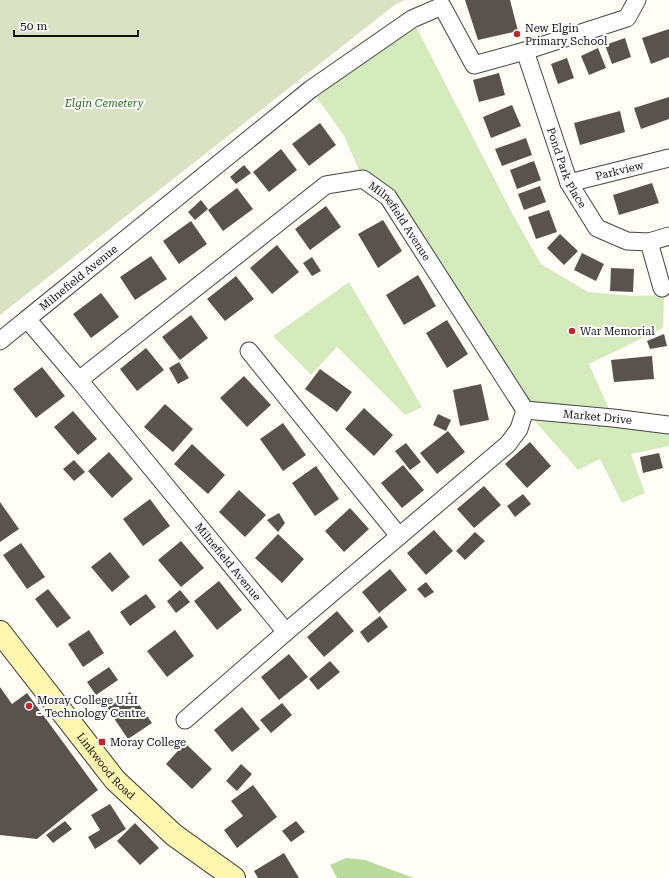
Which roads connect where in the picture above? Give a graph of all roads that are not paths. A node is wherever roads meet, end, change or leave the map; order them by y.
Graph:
1 (637, 0) edge
2 (525, 51) junction
3 (669, 158) edge
4 (569, 183) junction
5 (669, 236) edge
6 (649, 242) junction
7 (662, 288) dead end
8 (27, 319) junction
9 (0, 341) edge
10 (249, 351) dead end
11 (79, 380) junction
12 (525, 410) junction
13 (669, 425) edge
14 (399, 536) junction
15 (0, 632) edge
16 (286, 632) junction
17 (185, 720) dead end
18 (234, 878) edge

1 - 2 street
2 - 4 street, Pond Park Place
2 - 8 street, Milnefield Avenue
3 - 4 street, Parkview
4 - 6 street, Pond Park Place
5 - 6 street, Pond Park Place
6 - 7 street
8 - 9 street, Milnefield Avenue
8 - 11 street, Milnefield Avenue
10 - 14 street
11 - 12 street, Milnefield Avenue
11 - 16 street, Milnefield Avenue
12 - 13 street, Market Drive
12 - 14 street
14 - 16 street
15 - 18 street, Linkwood Road
16 - 17 street

